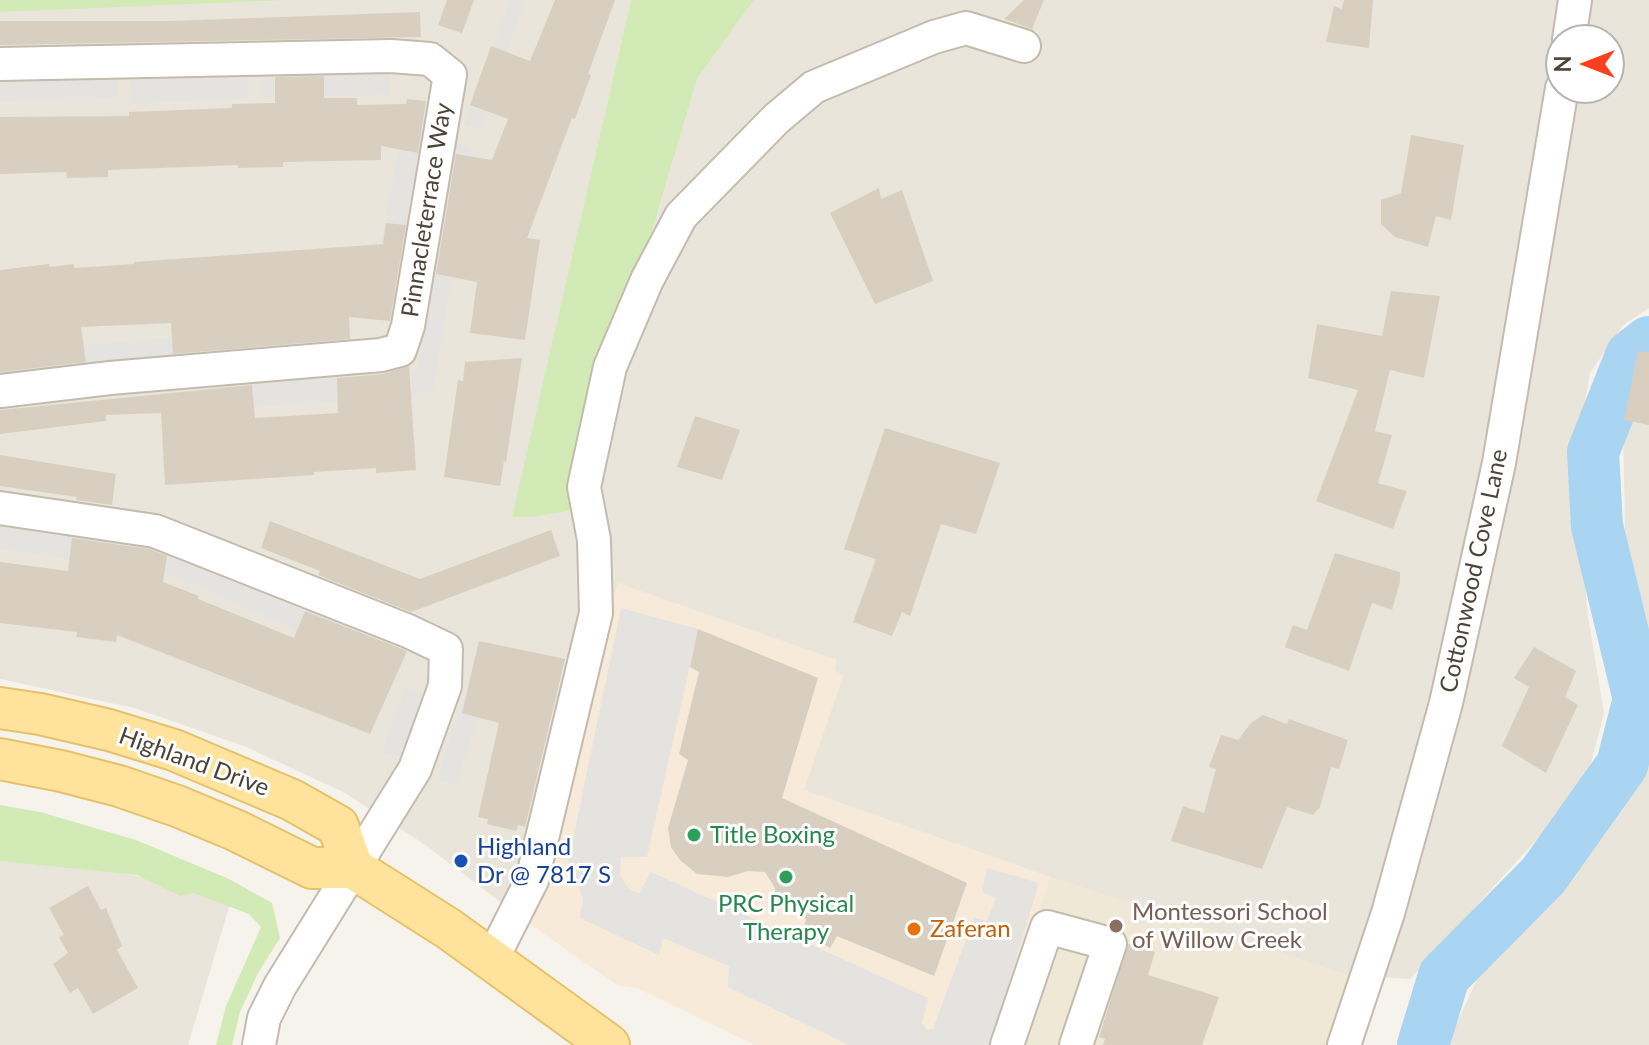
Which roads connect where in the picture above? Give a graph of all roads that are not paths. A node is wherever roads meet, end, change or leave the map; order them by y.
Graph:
1 (1575, 0) edge
2 (1571, 24) edge
3 (1024, 46) dead end
4 (0, 64) edge
5 (1559, 104) edge
6 (0, 391) edge
7 (0, 508) edge
8 (0, 708) edge
9 (0, 759) edge
10 (353, 868) junction
11 (491, 961) junction
12 (259, 1045) edge
13 (609, 1045) edge
14 (1007, 1045) edge
15 (1076, 1045) edge
16 (1344, 1045) edge

1 - 2 street
3 - 11 street
4 - 6 street, Pinnacleterrace Way
5 - 16 street, Cottonwood Cove Lane
7 - 10 street
8 - 10 main road, Highland Drive
9 - 10 main road, Highland Drive
10 - 11 main road
10 - 12 street
11 - 13 main road
14 - 15 street

